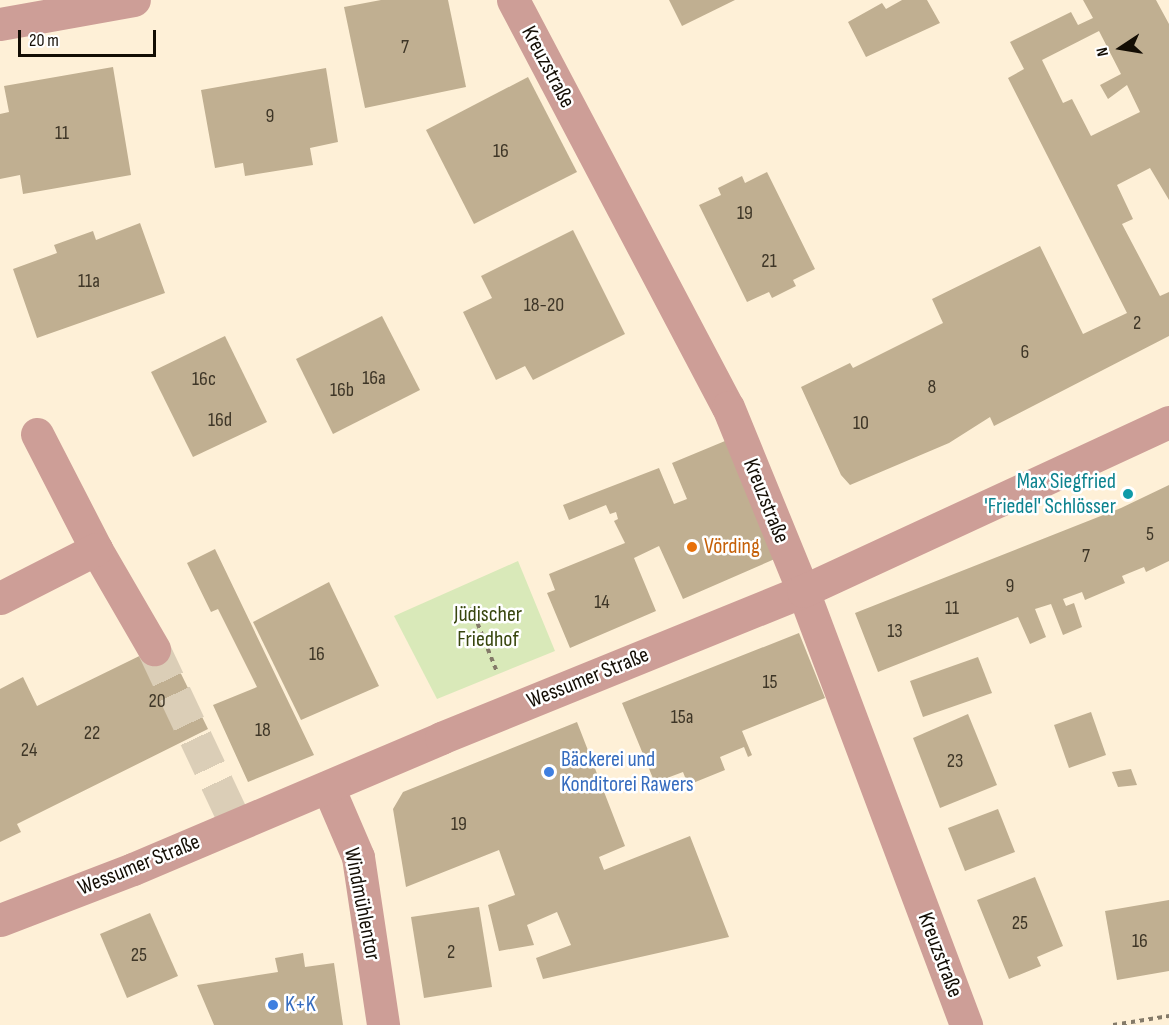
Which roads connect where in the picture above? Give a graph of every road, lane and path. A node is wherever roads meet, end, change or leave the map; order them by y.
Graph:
1 (134, 0) edge
2 (513, 0) edge
3 (0, 24) edge
4 (1169, 422) edge
5 (38, 434) dead end
6 (96, 549) junction
7 (803, 591) junction
8 (0, 598) edge
9 (471, 607) dead end
10 (154, 649) tunnel mouth
11 (513, 708) junction
12 (328, 787) junction
13 (0, 920) edge
14 (1169, 1016) edge
15 (383, 1025) edge
16 (966, 1025) edge
17 (1113, 1025) edge

1 - 3 street
2 - 7 street, Kreuzstraße
4 - 7 street, Wessumer Straße
5 - 6 street
6 - 8 street
6 - 10 street
7 - 11 street, Wessumer Straße
7 - 16 street, Kreuzstraße
9 - 11 path
11 - 12 street, Wessumer Straße
12 - 13 street, Wessumer Straße
12 - 15 street, Windmühlentor
14 - 17 path

